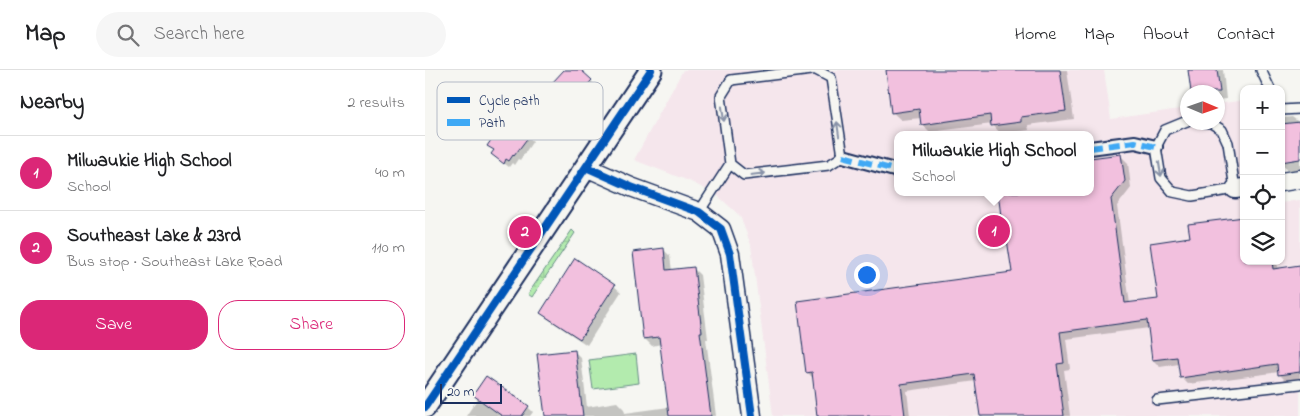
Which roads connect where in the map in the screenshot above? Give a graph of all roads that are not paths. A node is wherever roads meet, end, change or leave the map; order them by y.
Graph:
1 (651, 70) edge
2 (811, 70) edge
3 (815, 70) edge
4 (1261, 70) edge
5 (1268, 85) edge
6 (1300, 109) edge
7 (1285, 110) edge
8 (1180, 124) edge
9 (1222, 130) edge
10 (1094, 147) edge
11 (1156, 147) junction
12 (843, 156) junction
13 (730, 164) junction
14 (586, 167) junction
15 (894, 170) edge
16 (1300, 180) edge
17 (1285, 182) edge
18 (1239, 189) edge
19 (699, 212) junction
20 (1300, 384) edge
21 (1157, 400) dead end
22 (425, 407) edge
23 (751, 416) edge

1 - 14 street
2 -> 13 lane
12 -> 3 lane
4 - 5 lane
6 - 7 lane
8 - 11 lane
9 - 18 lane
10 - 11 street
11 -> 18 lane
13 -> 12 lane
12 - 15 street
13 - 19 lane
14 - 19 street
14 - 22 street
16 - 17 street
19 - 23 street
20 - 21 lane

